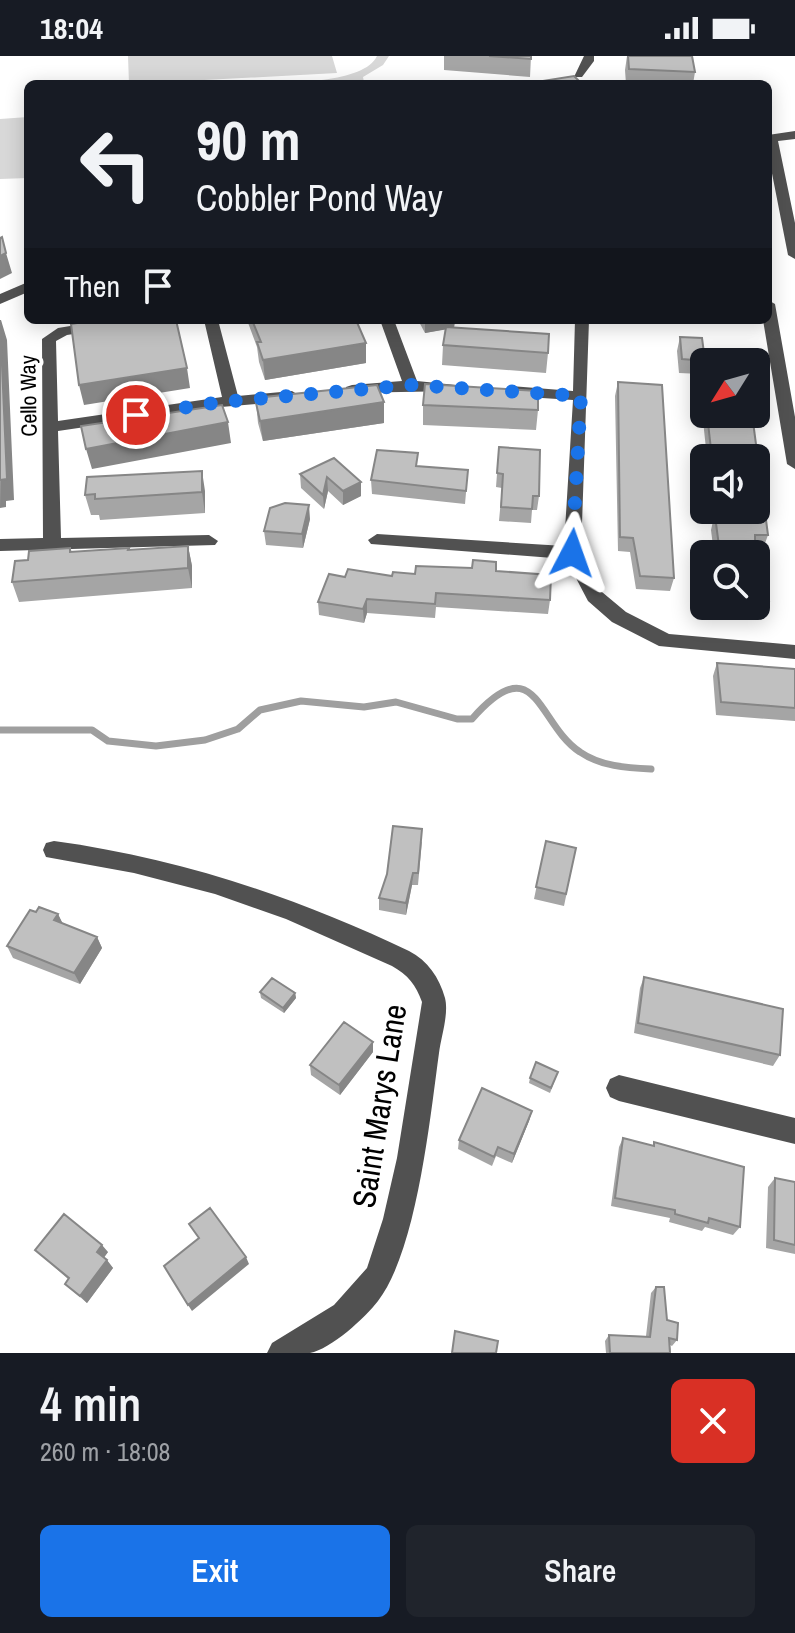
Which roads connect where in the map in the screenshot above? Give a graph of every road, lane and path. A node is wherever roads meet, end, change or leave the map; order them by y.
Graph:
1 (589, 56) edge
2 (578, 75) edge
3 (795, 135) edge
4 (772, 138) edge
5 (772, 147) edge
6 (795, 255) edge
7 (24, 288) edge
8 (0, 300) edge
9 (772, 317) edge
10 (110, 324) edge
11 (212, 324) edge
12 (388, 324) edge
13 (582, 324) edge
14 (788, 368) edge
15 (411, 385) junction
16 (336, 392) edge
17 (306, 394) edge
18 (581, 396) junction
19 (231, 401) junction
20 (50, 427) junction
21 (795, 464) edge
22 (377, 540) dead end
23 (209, 541) dead end
24 (52, 544) junction
25 (0, 545) edge
26 (572, 553) junction
27 (795, 652) edge
28 (54, 850) dead end
29 (619, 1088) dead end
30 (795, 1131) edge
31 (282, 1353) edge

1 - 2 street
3 - 4 street
5 - 6 street
7 - 8 street
9 - 14 street
10 - 20 street, Cello Way
11 - 19 street
12 - 15 street
13 - 18 street
14 - 21 street
15 - 16 street
15 - 18 street
17 - 19 street
18 - 26 street
19 - 20 street
20 - 24 street, Cello Way
22 - 26 street
23 - 24 street
24 - 25 street
26 - 27 street
28 - 31 street, Saint Marys Lane
29 - 30 street

